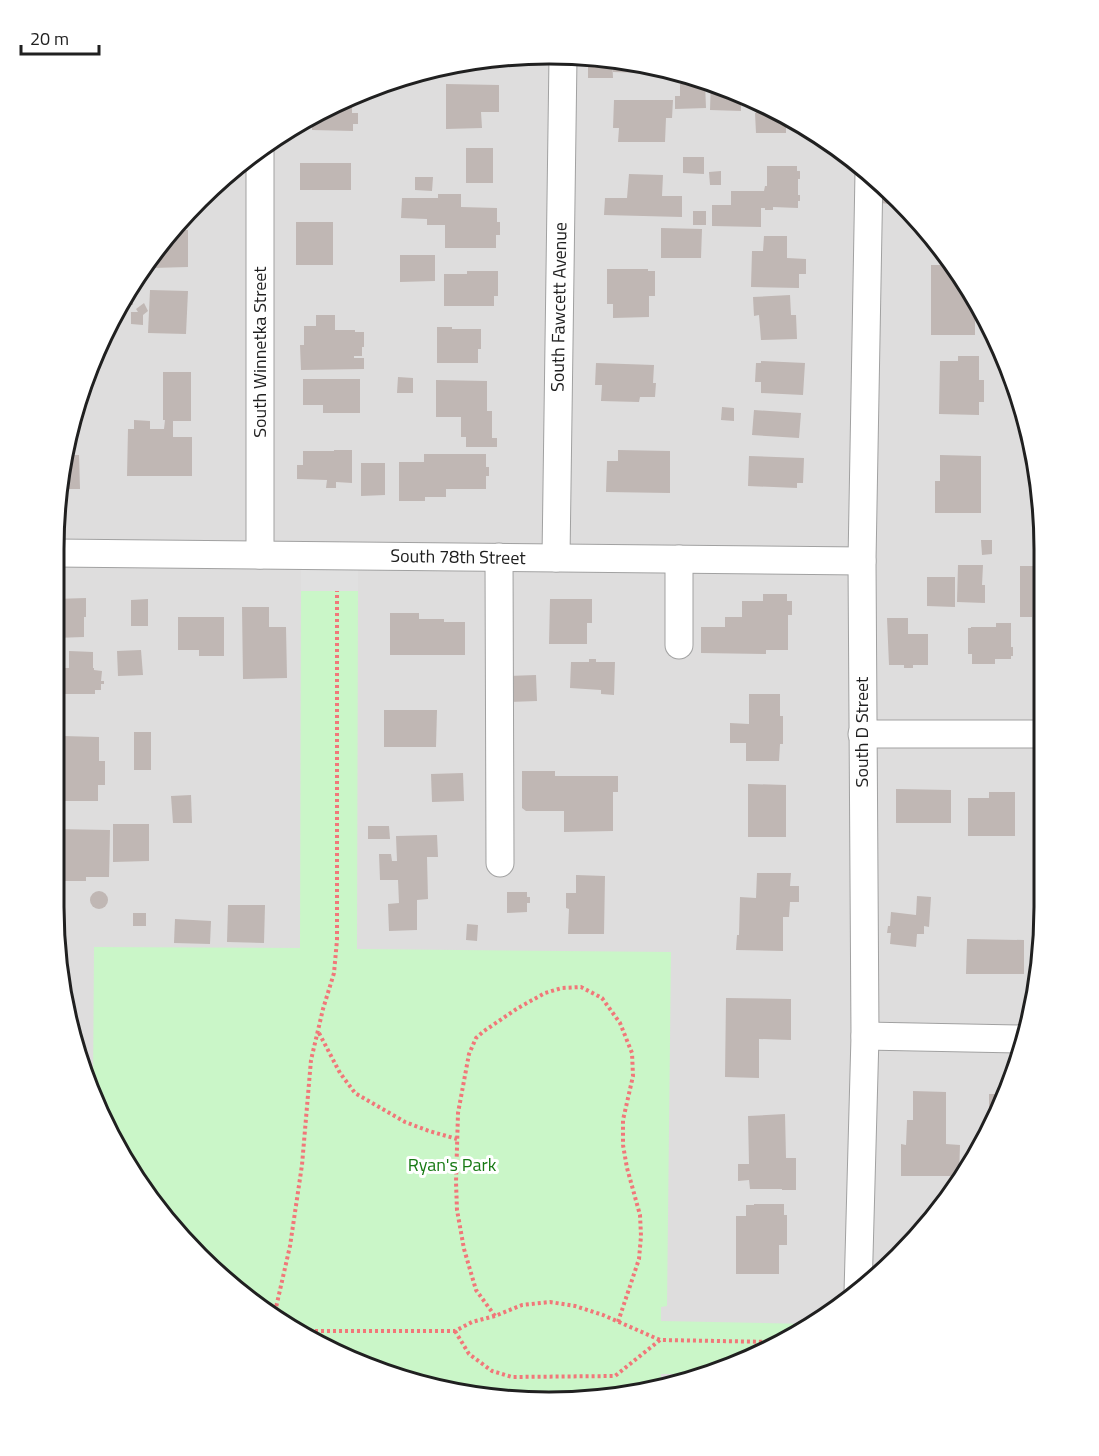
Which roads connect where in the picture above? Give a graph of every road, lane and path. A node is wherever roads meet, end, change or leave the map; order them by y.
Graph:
1 (563, 65) edge
2 (260, 161) edge
3 (869, 185) edge
4 (64, 553) edge
5 (260, 555) junction
6 (499, 557) junction
7 (556, 558) junction
8 (679, 559) junction
9 (862, 561) junction
10 (337, 591) dead end
11 (679, 645) dead end
12 (862, 734) junction
13 (1034, 734) edge
14 (500, 863) dead end
15 (319, 1032) junction
16 (865, 1036) junction
17 (1016, 1039) edge
18 (457, 1138) junction
19 (858, 1280) edge
20 (276, 1307) edge
21 (495, 1316) junction
22 (618, 1322) junction
23 (315, 1331) edge
24 (455, 1331) junction
25 (660, 1340) junction
26 (762, 1342) edge

1 - 7 street, South Fawcett Avenue
2 - 5 street, South Winnetka Street
3 - 9 street, South D Street
4 - 5 street, South 78th Street
5 - 6 street, South 78th Street
6 - 7 street, South 78th Street
6 - 14 street
7 - 8 street, South 78th Street
8 - 9 street, South 78th Street
8 - 11 street
9 - 12 street, South D Street
10 - 15 path
12 - 13 street
12 - 16 street, South D Street
15 - 18 path
15 - 20 path
16 - 17 street
16 - 19 street, South D Street
18 - 21 path
18 - 22 path
21 - 22 path
21 - 24 path
22 - 25 path
23 - 24 path
24 - 25 path
25 - 26 path

